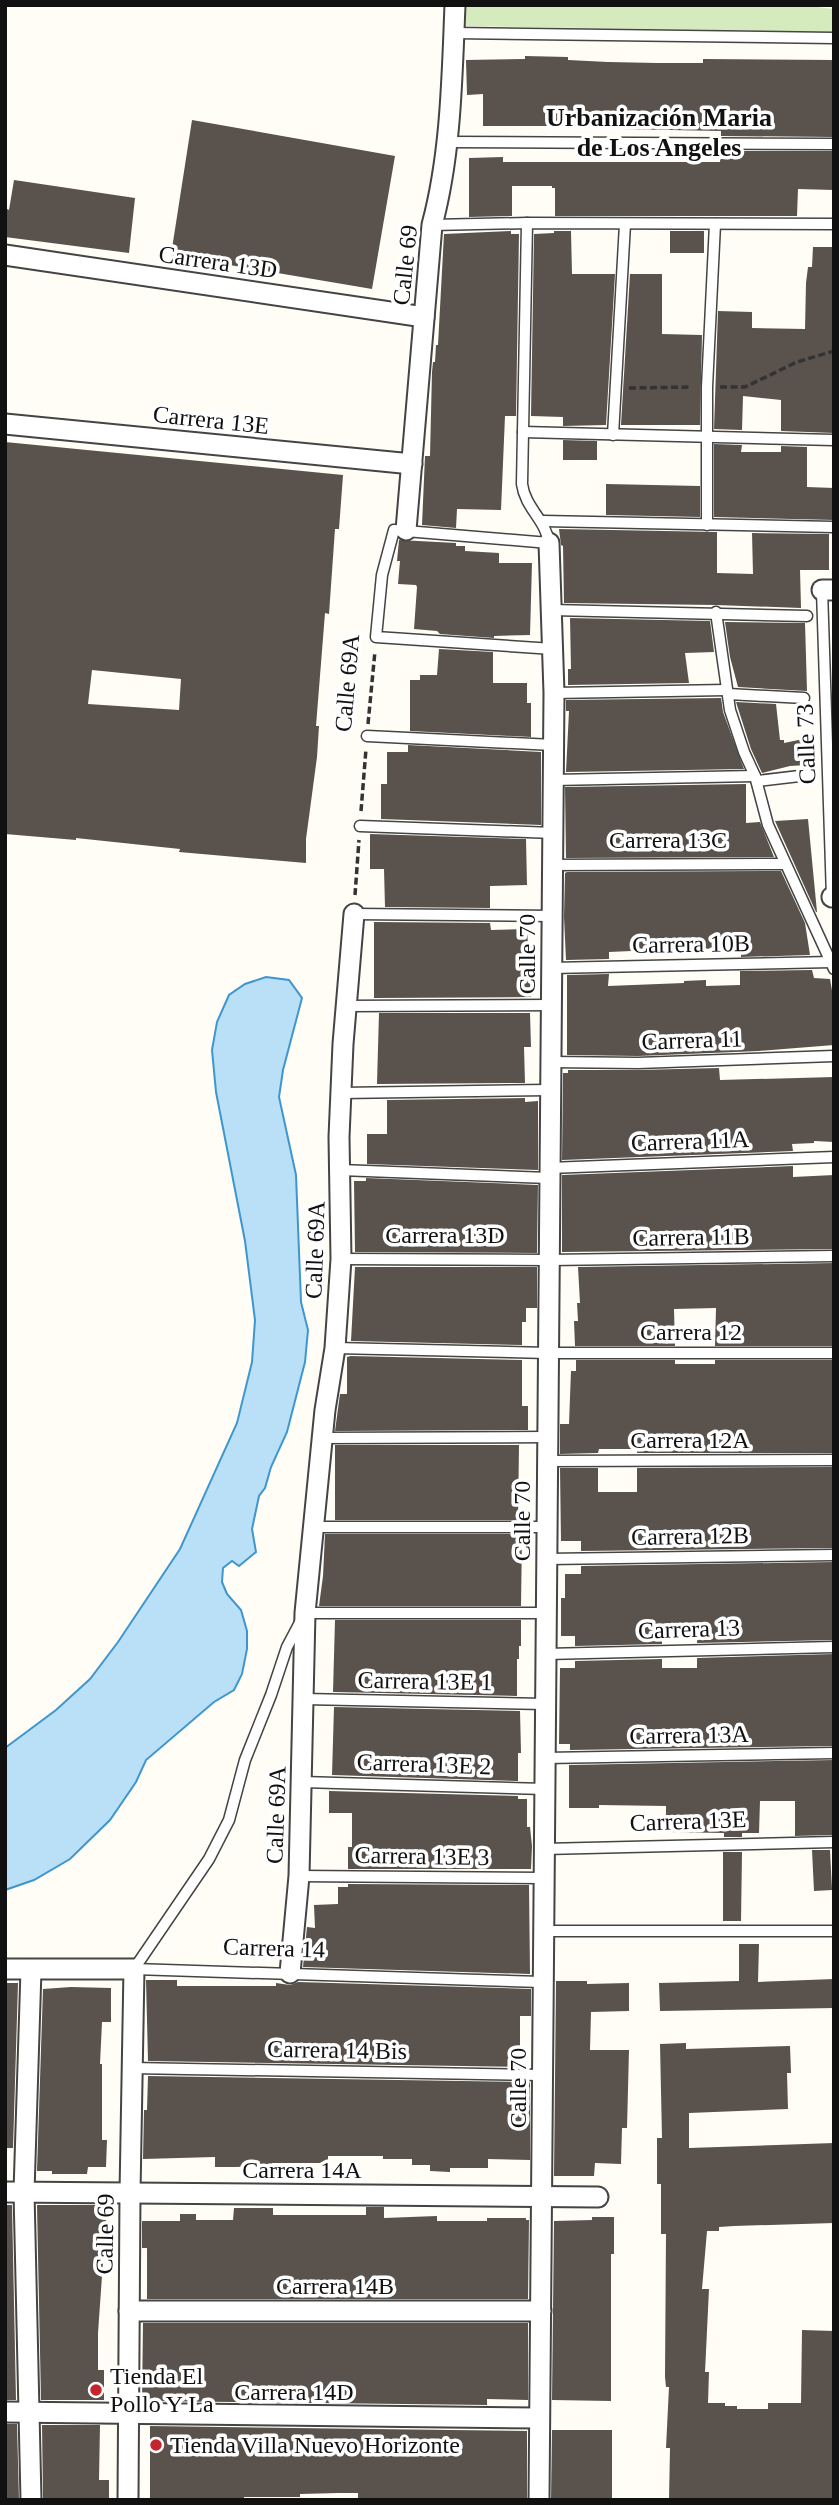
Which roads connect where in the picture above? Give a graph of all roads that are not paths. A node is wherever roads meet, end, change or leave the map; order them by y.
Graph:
1 (455, 5) edge
2 (454, 33) junction
3 (834, 38) edge
4 (447, 142) junction
5 (834, 144) edge
6 (527, 223) junction
7 (625, 224) junction
8 (715, 224) junction
9 (834, 224) edge
10 (432, 225) junction
11 (5, 255) edge
12 (424, 317) junction
13 (5, 424) edge
14 (523, 432) junction
15 (613, 435) junction
16 (706, 438) junction
17 (834, 440) edge
18 (412, 464) junction
19 (542, 521) junction
20 (707, 525) junction
21 (834, 527) edge
22 (400, 530) junction
23 (549, 543) junction
24 (828, 590) edge
25 (552, 610) junction
26 (716, 612) junction
27 (807, 616) dead end
28 (553, 649) junction
29 (554, 692) junction
30 (727, 692) junction
31 (804, 698) dead end
32 (368, 736) road end
33 (553, 746) junction
34 (808, 775) dead end
35 (756, 779) junction
36 (552, 780) junction
37 (360, 826) road end
38 (553, 833) junction
39 (784, 864) junction
40 (552, 865) junction
41 (833, 897) edge
42 (354, 914) joint
43 (552, 916) junction
44 (833, 966) edge
45 (551, 968) junction
46 (551, 1005) junction
47 (346, 1006) junction
48 (834, 1056) edge
49 (551, 1062) junction
50 (550, 1090) junction
51 (341, 1093) junction
52 (834, 1157) edge
53 (340, 1170) junction
54 (549, 1173) junction
55 (834, 1256) edge
56 (341, 1259) junction
57 (549, 1260) junction
58 (335, 1348) junction
59 (548, 1353) junction
60 (834, 1353) edge
61 (547, 1437) junction
62 (322, 1438) junction
63 (834, 1460) edge
64 (547, 1461) junction
65 (314, 1527) junction
66 (547, 1527) junction
67 (834, 1555) edge
68 (547, 1559) junction
69 (305, 1613) junction
70 (546, 1613) junction
71 (834, 1647) edge
72 (546, 1654) junction
73 (303, 1699) junction
74 (545, 1704) junction
75 (834, 1753) edge
76 (545, 1758) junction
77 (303, 1782) junction
78 (545, 1789) junction
79 (834, 1842) edge
80 (544, 1849) junction
81 (299, 1876) junction
82 (544, 1878) junction
83 (543, 1931) junction
84 (834, 1931) edge
85 (5, 1969) edge
86 (134, 1969) junction
87 (31, 1970) junction
88 (290, 1973) junction
89 (542, 1982) junction
90 (131, 2068) junction
91 (542, 2075) junction
92 (15, 2192) edge
93 (130, 2193) junction
94 (542, 2196) junction
95 (598, 2197) dead end
96 (128, 2311) junction
97 (541, 2311) junction
98 (5, 2412) edge
99 (30, 2413) junction
100 (128, 2415) junction
101 (540, 2418) junction
102 (31, 2500) edge
103 (128, 2500) edge
104 (539, 2500) edge

1 - 2 street, Calle 69
2 - 3 lane
2 - 4 street, Calle 69
4 - 5 lane
4 - 10 street, Calle 69
6 - 7 lane
6 - 10 lane
6 - 14 lane
7 - 8 lane
7 - 15 lane
8 - 9 lane
8 - 16 lane
10 - 12 street, Calle 69
11 - 12 street, Carrera 13D
12 - 18 street, Calle 69
13 - 18 street, Carrera 13E
14 - 15 lane
14 - 19 lane
15 - 16 lane
16 - 17 lane
16 - 20 lane
18 - 22 street, Calle 69
19 - 20 lane
19 - 23 lane
20 - 21 lane
22 - 23 lane
22 - 28 lane, Calle 69A
23 - 25 street, Calle 70
24 - 41 lane, Calle 73
25 - 26 lane
25 - 28 street, Calle 70
26 - 27 lane
26 - 30 lane
28 - 29 street, Calle 70
29 - 30 lane
29 - 33 street, Calle 70
30 - 31 lane
30 - 35 lane
32 - 33 lane
33 - 36 street, Calle 70
34 - 35 lane
35 - 36 lane
35 - 39 lane
36 - 38 street, Calle 70
37 - 38 lane
38 - 40 street, Calle 70
39 - 40 lane, Carrera 13C
39 - 44 lane
40 - 43 street, Calle 70
42 - 43 lane
42 - 47 street, Calle 69A
43 - 45 street, Calle 70
44 - 45 lane, Carrera 10B
45 - 46 street, Calle 70
46 - 47 lane
46 - 49 street, Calle 70
47 - 51 street, Calle 69A
48 - 49 lane, Carrera 11
49 - 50 street, Calle 70
50 - 51 lane
50 - 54 street, Calle 70
51 - 53 street, Calle 69A
52 - 54 lane, Carrera 11A
53 - 54 lane, Carrera 11A
53 - 56 street, Calle 69A
54 - 57 street, Calle 70
55 - 57 lane, Carrera 11B
56 - 57 lane, Carrera 13D
56 - 58 street, Calle 69A
57 - 59 street, Calle 70
58 - 59 lane, Carrera 12
58 - 62 street, Calle 69A
59 - 60 lane, Carrera 12
59 - 61 street, Calle 70
61 - 62 lane
61 - 64 street, Calle 70
62 - 65 street, Calle 69A
63 - 64 lane, Carrera 12A
64 - 66 street, Calle 70
65 - 66 lane
65 - 69 street, Calle 69A
66 - 68 street, Calle 70
67 - 68 lane, Carrera 12B
68 - 70 street, Calle 70
69 - 70 lane
69 - 73 street, Calle 69A
69 - 86 lane
70 - 72 street, Calle 70
71 - 72 lane, Carrera 13
72 - 74 street, Calle 70
73 - 74 lane, Carrera 13E 1
73 - 77 street, Calle 69A
74 - 76 street, Calle 70
75 - 76 lane, Carrera 13A
76 - 78 street, Calle 70
77 - 78 lane, Carrera 13E 2
77 - 81 street, Calle 69A
78 - 80 street, Calle 70
79 - 80 lane, Carrera 13E
80 - 82 street, Calle 70
81 - 82 lane, Carrera 13E 3
81 - 88 street, Calle 69A
82 - 83 street, Calle 70
83 - 84 lane
83 - 89 street, Calle 70
85 - 87 street, Carrera 14
86 - 87 street, Carrera 14
86 - 88 lane, Carrera 14
86 - 90 street, Calle 69
87 - 92 street
88 - 89 lane, Carrera 14
89 - 91 street, Calle 70
90 - 91 lane, Carrera 14 Bis
90 - 93 street, Calle 69
91 - 94 street, Calle 70
92 - 93 street, Carrera 14A
92 - 99 street
93 - 94 street, Carrera 14A
93 - 96 street, Calle 69
94 - 95 street, Carrera 14A
94 - 97 street, Calle 70
96 - 97 street, Carrera 14B
96 - 100 street, Calle 69
97 - 101 street, Calle 70
98 - 99 street, Carrera 14D
99 - 100 street, Carrera 14D
99 - 102 street
100 - 101 street, Carrera 14D
100 - 103 street, Calle 69
101 - 104 street, Calle 70

